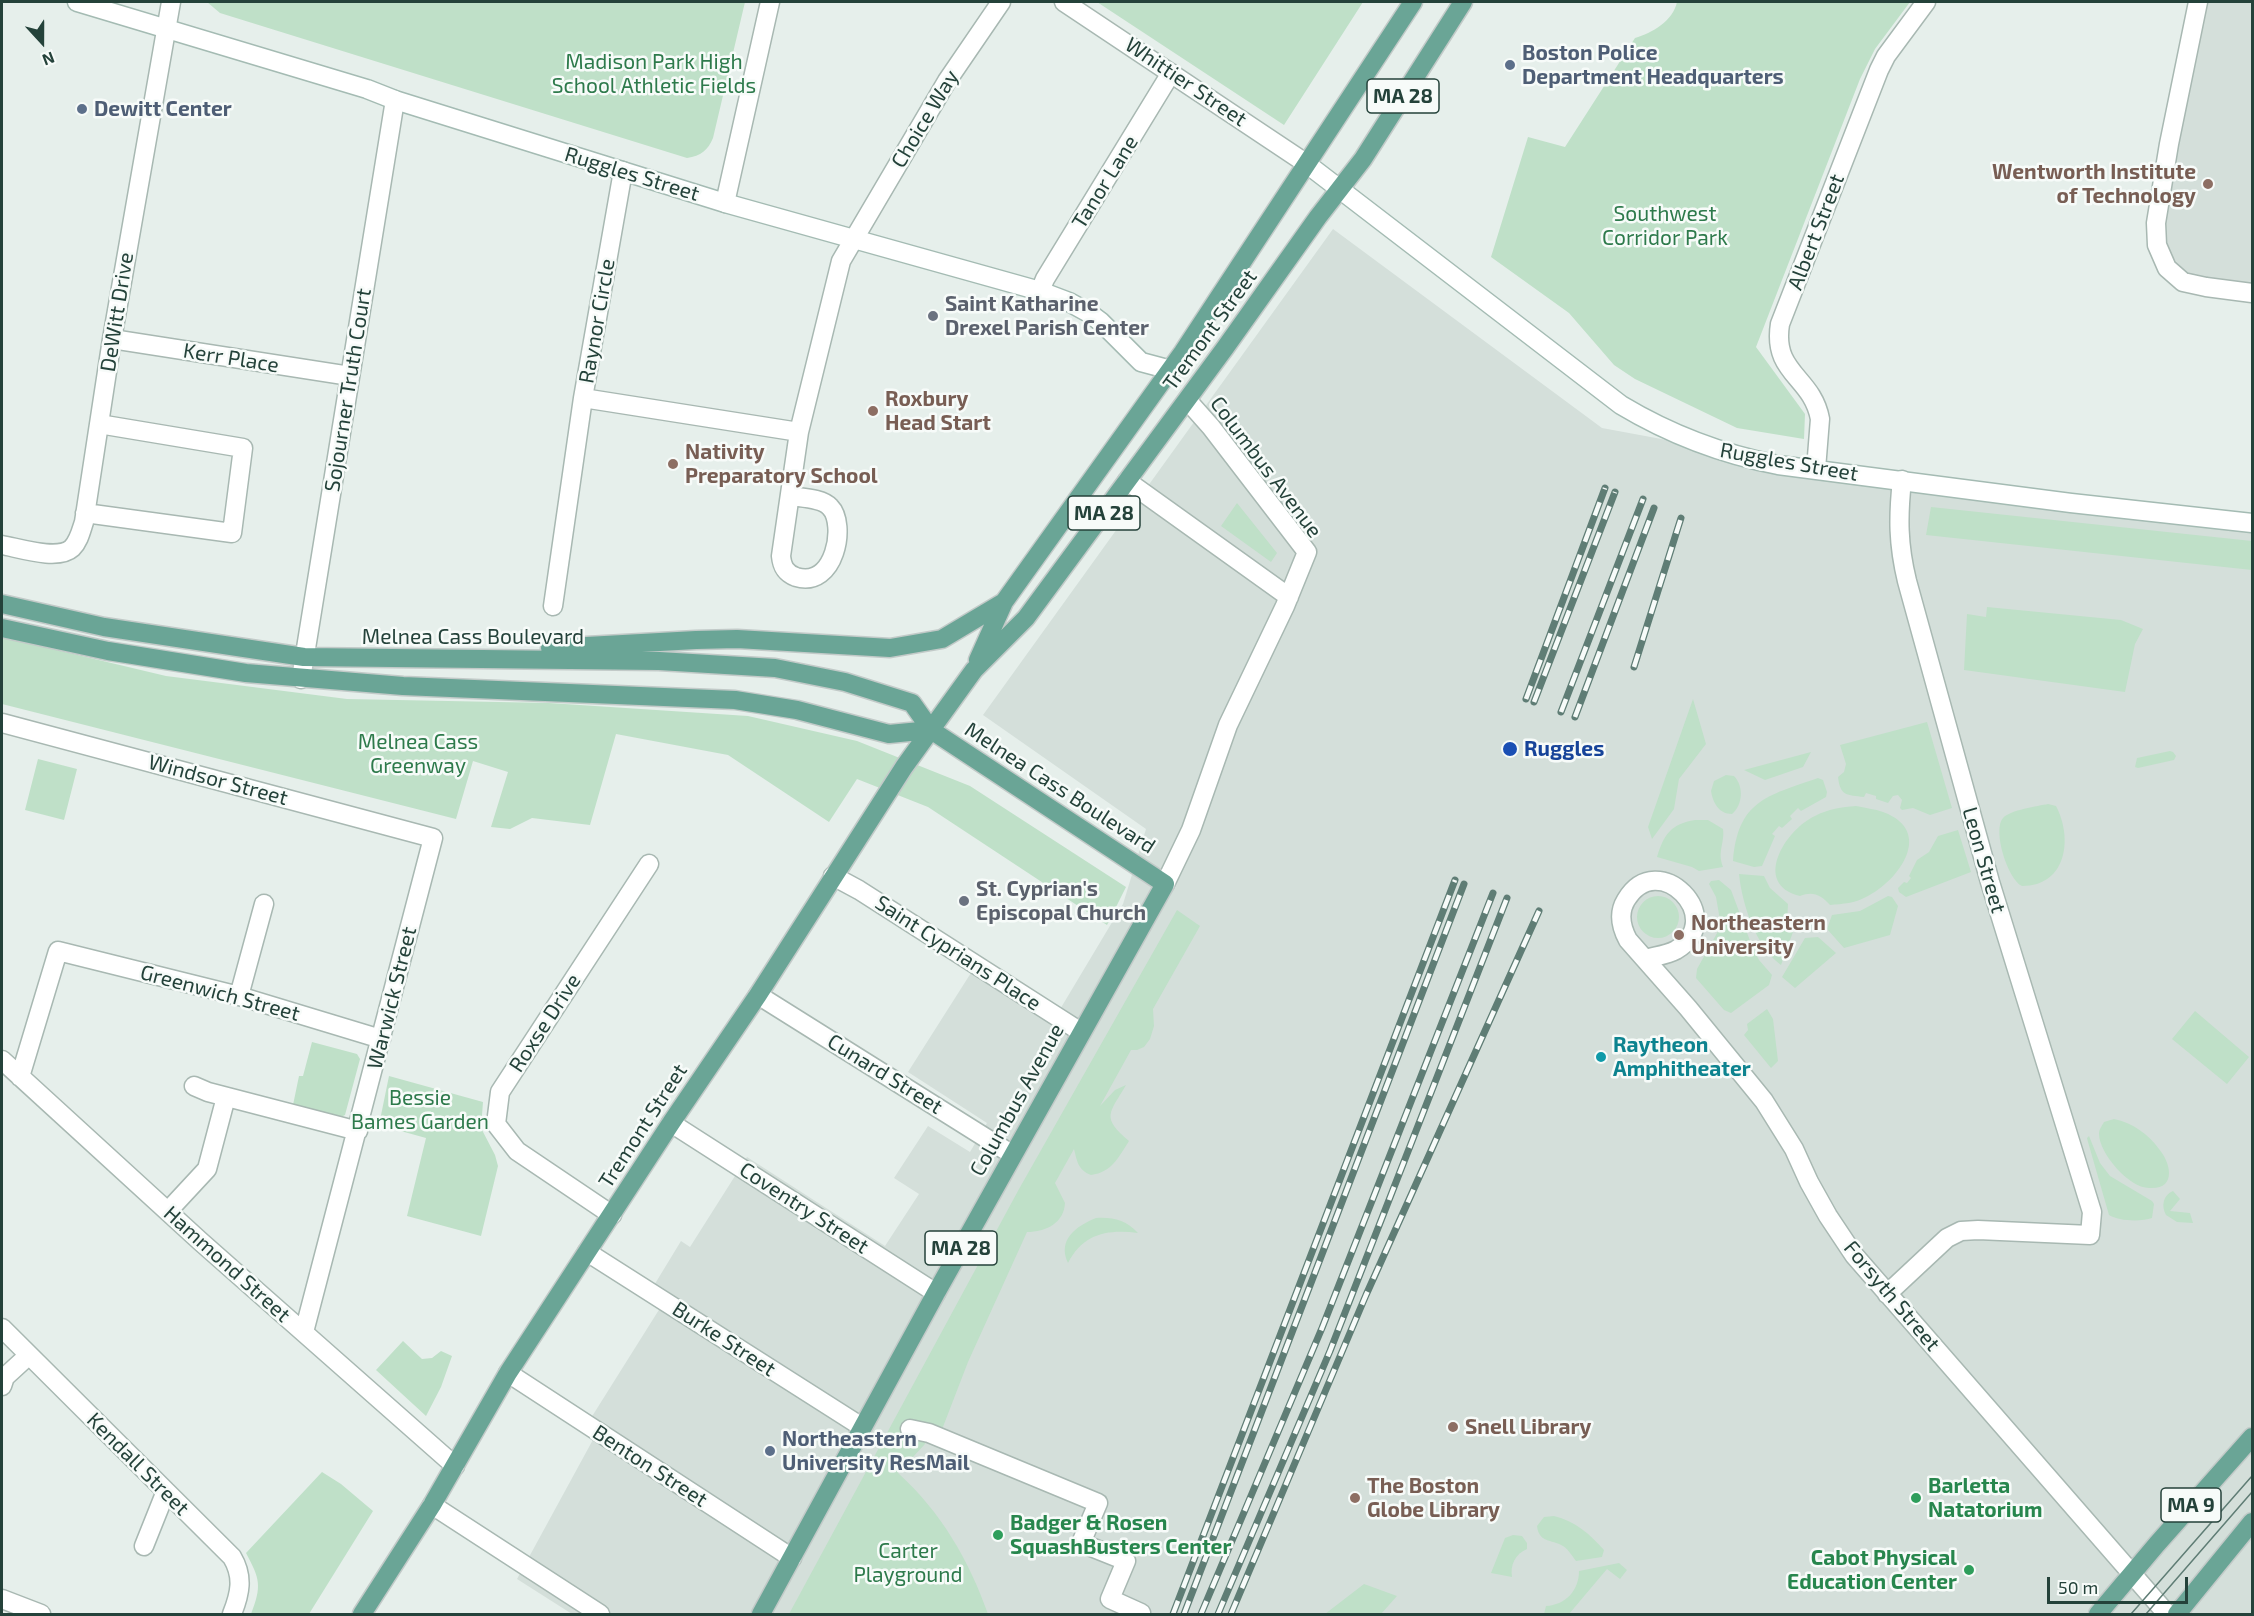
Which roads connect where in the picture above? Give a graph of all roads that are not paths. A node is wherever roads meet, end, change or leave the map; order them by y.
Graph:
1 (77, 2) edge
2 (171, 2) edge
3 (770, 2) edge
4 (1001, 2) edge
5 (1064, 2) edge
6 (1413, 2) edge
7 (1463, 2) edge
8 (1926, 2) edge
9 (2198, 2) edge
10 (166, 30) junction
11 (1171, 73) junction
12 (394, 100) junction
13 (1307, 164) junction
14 (622, 171) junction
15 (1340, 189) junction
16 (724, 203) junction
17 (852, 239) junction
18 (1040, 291) junction
19 (2253, 292) edge
20 (112, 339) junction
21 (1171, 370) junction
22 (350, 376) junction
23 (583, 398) junction
24 (1186, 400) junction
25 (99, 424) junction
26 (799, 432) junction
27 (1816, 470) junction
28 (1902, 480) junction
29 (1127, 481) junction
30 (790, 496) junction
31 (86, 513) junction
32 (2253, 523) edge
33 (2, 545) edge
34 (1289, 597) junction
35 (1004, 602) junction
36 (2, 604) edge
37 (554, 606) dead end
38 (2, 628) edge
39 (304, 657) junction
40 (456, 659) junction
41 (974, 670) junction
42 (301, 679) junction
43 (2, 723) edge
44 (931, 730) junction
45 (433, 837) joint
46 (649, 864) dead end
47 (833, 876) junction
48 (1165, 884) junction
49 (264, 904) dead end
50 (1646, 959) junction
51 (758, 994) junction
52 (239, 996) junction
53 (1081, 1032) junction
54 (381, 1039) junction
55 (2, 1060) edge
56 (20, 1077) junction
57 (194, 1086) dead end
58 (226, 1097) junction
59 (671, 1123) junction
60 (358, 1131) junction
61 (1013, 1155) junction
62 (168, 1211) junction
63 (612, 1215) junction
64 (586, 1252) junction
65 (936, 1293) junction
66 (1887, 1294) junction
67 (2, 1328) edge
68 (304, 1332) junction
69 (29, 1355) junction
70 (508, 1373) junction
71 (2, 1386) edge
72 (862, 1427) junction
73 (910, 1429) dead end
74 (2253, 1437) edge
75 (455, 1466) junction
76 (166, 1491) junction
77 (432, 1505) junction
78 (2253, 1522) edge
79 (144, 1545) dead end
80 (792, 1558) junction
81 (2131, 1574) junction
82 (2, 1599) edge
83 (1141, 1613) edge
84 (41, 1614) edge
85 (232, 1614) edge
86 (362, 1614) edge
87 (600, 1614) edge
88 (761, 1614) edge
89 (2098, 1614) edge
90 (2167, 1614) edge
91 (2177, 1614) edge

1 - 10 street, Ruggles Street
2 - 10 street, DeWitt Drive
3 - 16 street
4 - 17 street, Choice Way
5 - 11 street, Whittier Street
6 - 13 main road, Tremont Street / MA 28
7 - 15 main road, Tremont Street / MA 28
8 - 27 street, Albert Street
9 - 19 street
10 - 12 street, Ruggles Street
10 - 20 street, DeWitt Drive
11 - 13 street, Whittier Street
11 - 18 street, Tanor Lane
12 - 14 street, Ruggles Street
12 - 22 street, Sojourner Truth Court
13 - 15 street, Ruggles Street
13 - 21 main road, Tremont Street / MA 28
14 - 16 street, Ruggles Street
14 - 23 street, Raynor Circle
15 - 24 main road, Tremont Street / MA 28
15 - 27 street, Ruggles Street
16 - 17 street, Ruggles Street
17 - 18 street, Ruggles Street
17 - 26 street
18 - 21 street, Ruggles Street
20 - 22 street, Kerr Place
20 - 25 street, DeWitt Drive
21 - 35 main road, Tremont Street / MA 28
22 - 39 street, Sojourner Truth Court
23 - 26 street, Raynor Circle
23 - 37 street
24 - 29 main road, Tremont Street / MA 28
24 - 34 street, Columbus Avenue
25 - 31 street, DeWitt Drive
25 - 31 street
26 - 30 street
27 - 28 street, Ruggles Street
28 - 32 street, Ruggles Street
28 - 66 street, Leon Street
29 - 34 street
29 - 41 main road, Tremont Street / MA 28
30 - 30 street
31 - 33 street, DeWitt Drive
34 - 48 street, Columbus Avenue
35 - 40 main road
35 - 41 main road, Tremont Street / MA 28
36 - 39 main road, Melnea Cass Boulevard
38 - 42 main road, Melnea Cass Boulevard
39 - 40 main road, Melnea Cass Boulevard
39 - 42 street, Sojourner Truth Court
40 - 44 main road, Melnea Cass Boulevard
41 - 44 main road, Tremont Street / MA 28
42 - 44 main road, Melnea Cass Boulevard
43 - 45 street, Windsor Street
44 - 47 main road, Tremont Street
44 - 48 main road, Melnea Cass Boulevard
45 - 54 street, Warwick Street
46 - 63 street, Roxse Drive
47 - 51 main road, Tremont Street
47 - 53 street, Saint Cyprians Place
48 - 53 main road, Columbus Avenue / MA 28
49 - 52 street
50 - 50 street, Forsyth Street
50 - 66 street, Forsyth Street
51 - 59 main road, Tremont Street
51 - 61 street, Cunard Street
52 - 54 street, Greenwich Street
52 - 56 street, Greenwich Street
53 - 61 main road, Columbus Avenue / MA 28
54 - 60 street, Warwick Street
55 - 56 street, Hammond Street
56 - 62 street, Hammond Street
57 - 58 street
58 - 60 street
58 - 62 street
59 - 63 main road, Tremont Street
59 - 65 street, Coventry Street
60 - 68 street, Warwick Street
61 - 65 main road, Columbus Avenue / MA 28
62 - 68 street, Hammond Street
63 - 64 main road, Tremont Street
64 - 70 main road, Tremont Street
64 - 72 street, Burke Street
65 - 72 main road, Columbus Avenue / MA 28
66 - 81 street, Forsyth Street
67 - 69 street, Kendall Street
68 - 75 street, Hammond Street
69 - 71 street
69 - 76 street, Kendall Street
70 - 75 main road, Tremont Street
70 - 80 street, Benton Street
72 - 80 main road, Columbus Avenue / MA 28
73 - 83 street
74 - 81 main road, MA 9
75 - 77 main road, Tremont Street
76 - 79 street
76 - 85 street, Kendall Street
77 - 86 main road, Tremont Street
77 - 87 street
78 - 91 main road, MA 9
80 - 88 main road, Columbus Avenue / MA 28
81 - 89 main road, MA 9
81 - 90 street, Forsyth Street
82 - 84 street

